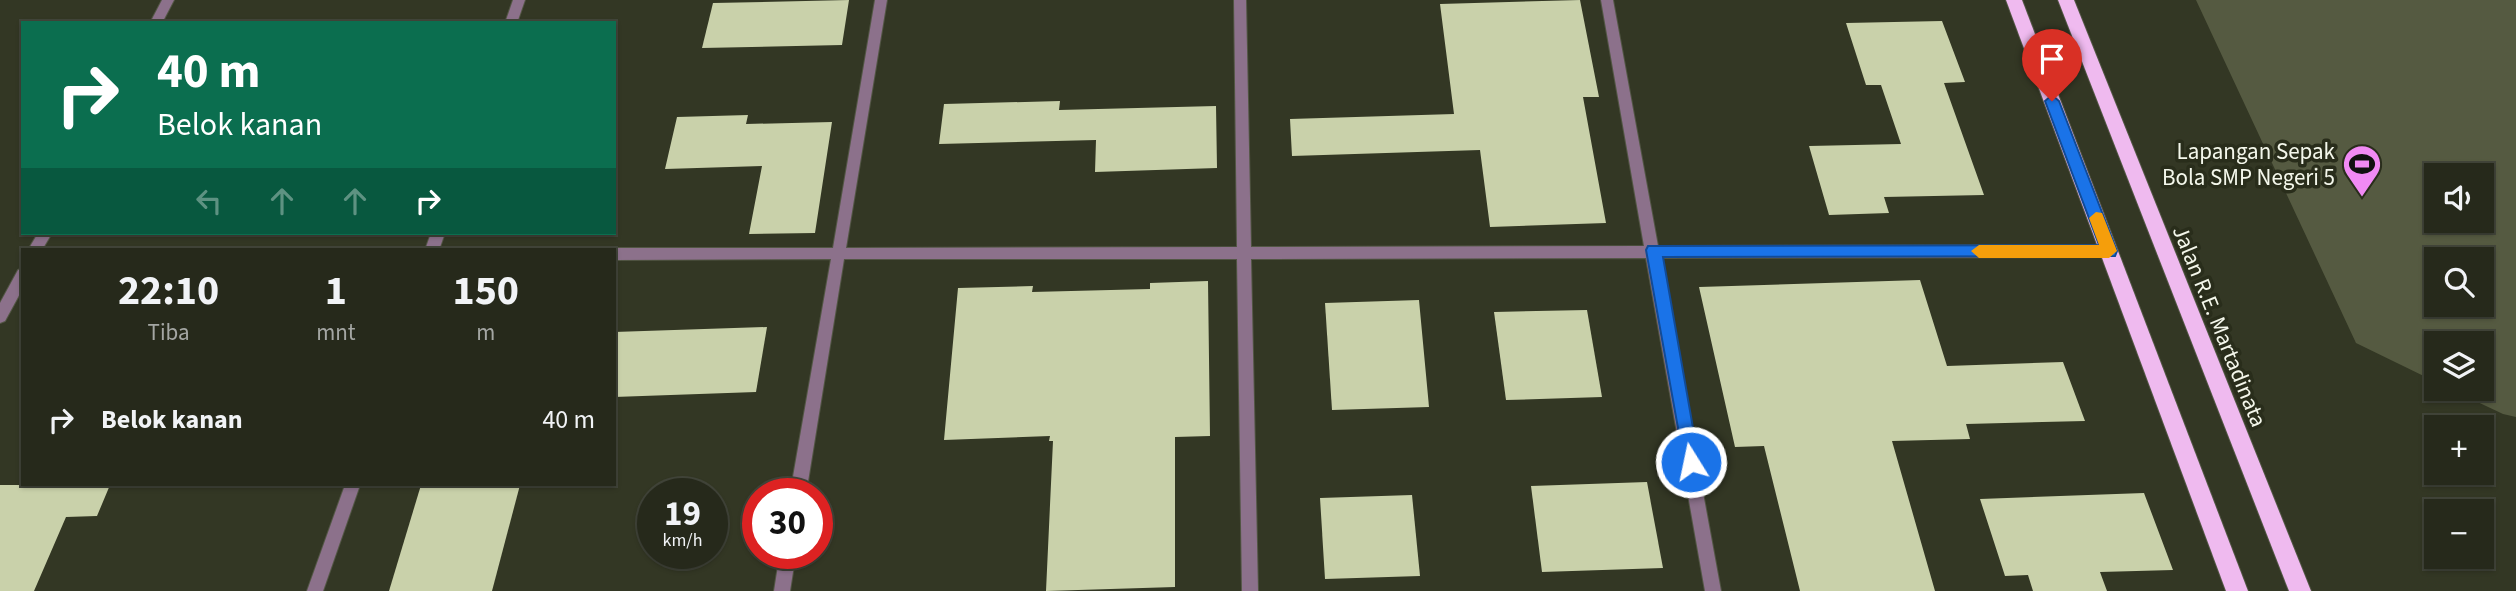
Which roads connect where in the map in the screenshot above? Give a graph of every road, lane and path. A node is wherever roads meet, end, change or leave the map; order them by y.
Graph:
1 (168, 0) edge
2 (519, 0) edge
3 (881, 0) edge
4 (1240, 0) edge
5 (1607, 0) edge
6 (2014, 0) edge
7 (2066, 0) edge
8 (157, 21) edge
9 (512, 21) edge
10 (1654, 250) junction
11 (2109, 251) junction
12 (838, 253) junction
13 (1244, 253) junction
14 (616, 254) edge
15 (21, 278) edge
16 (0, 317) edge
17 (801, 478) edge
18 (352, 486) edge
19 (785, 569) edge
20 (315, 591) edge
21 (782, 591) edge
22 (1250, 591) edge
23 (1713, 591) edge
24 (2237, 591) edge
25 (2300, 591) edge

1 - 8 street
2 - 9 street
3 - 12 street
4 - 13 street
5 - 10 street
6 - 11 highway
7 - 25 highway, Jalan R.E. Martadinata
10 - 11 street
10 - 13 street
10 - 23 street
11 - 24 highway
12 - 13 street
12 - 14 street
12 - 17 street
13 - 22 street
15 - 16 street
18 - 20 street
19 - 21 street

